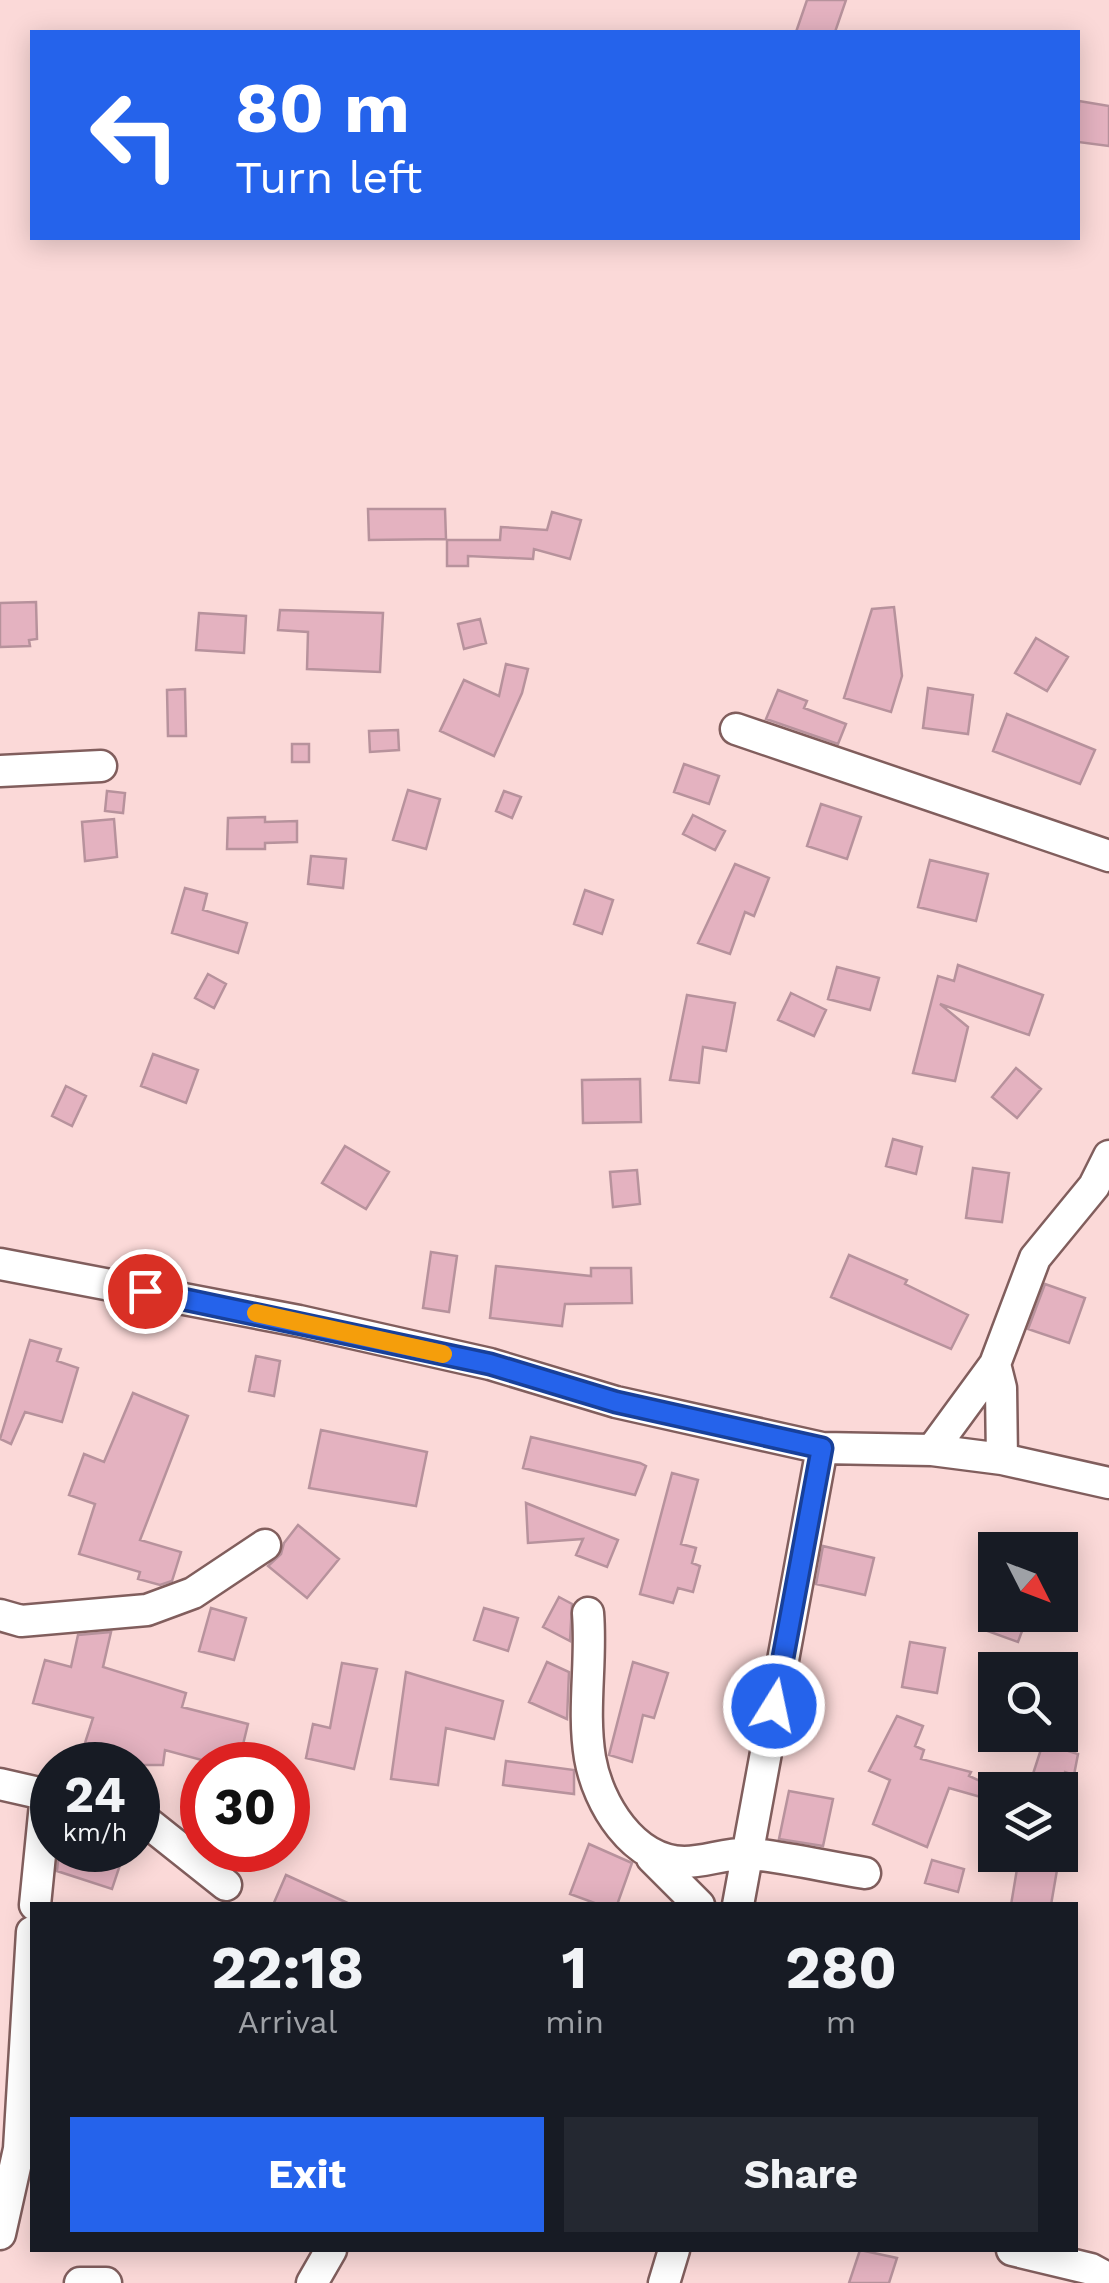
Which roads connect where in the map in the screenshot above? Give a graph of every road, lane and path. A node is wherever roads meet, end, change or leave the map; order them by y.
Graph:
1 (736, 730) dead end
2 (101, 766) dead end
3 (0, 771) edge
4 (1109, 856) edge
5 (1109, 1156) edge
6 (2, 1272) edge
7 (995, 1364) junction
8 (822, 1448) junction
9 (932, 1450) junction
10 (1002, 1459) junction
11 (1109, 1483) edge
12 (265, 1545) dead end
13 (588, 1613) dead end
14 (0, 1615) edge
15 (0, 1784) edge
16 (30, 1791) edge
17 (160, 1832) edge
18 (747, 1854) junction
19 (652, 1858) junction
20 (39, 1872) edge
21 (865, 1872) dead end
22 (226, 1885) dead end
23 (35, 1902) edge
24 (696, 1902) edge
25 (739, 1902) edge
26 (30, 1965) edge
27 (0, 2234) edge
28 (330, 2252) edge
29 (673, 2252) edge
30 (1020, 2252) edge
31 (1109, 2279) edge
32 (80, 2283) edge
33 (106, 2283) edge
34 (312, 2283) edge
35 (664, 2283) edge

1 - 4 street
2 - 3 street
5 - 7 street
6 - 8 street
7 - 9 street
7 - 10 street
8 - 9 street
8 - 18 street
9 - 10 street
10 - 11 street
12 - 14 street
13 - 19 street
15 - 16 street
17 - 22 street
18 - 19 street
18 - 21 street
18 - 25 street
19 - 24 street
20 - 23 street
26 - 27 street
28 - 34 street
29 - 35 street
30 - 31 street
32 - 33 street

